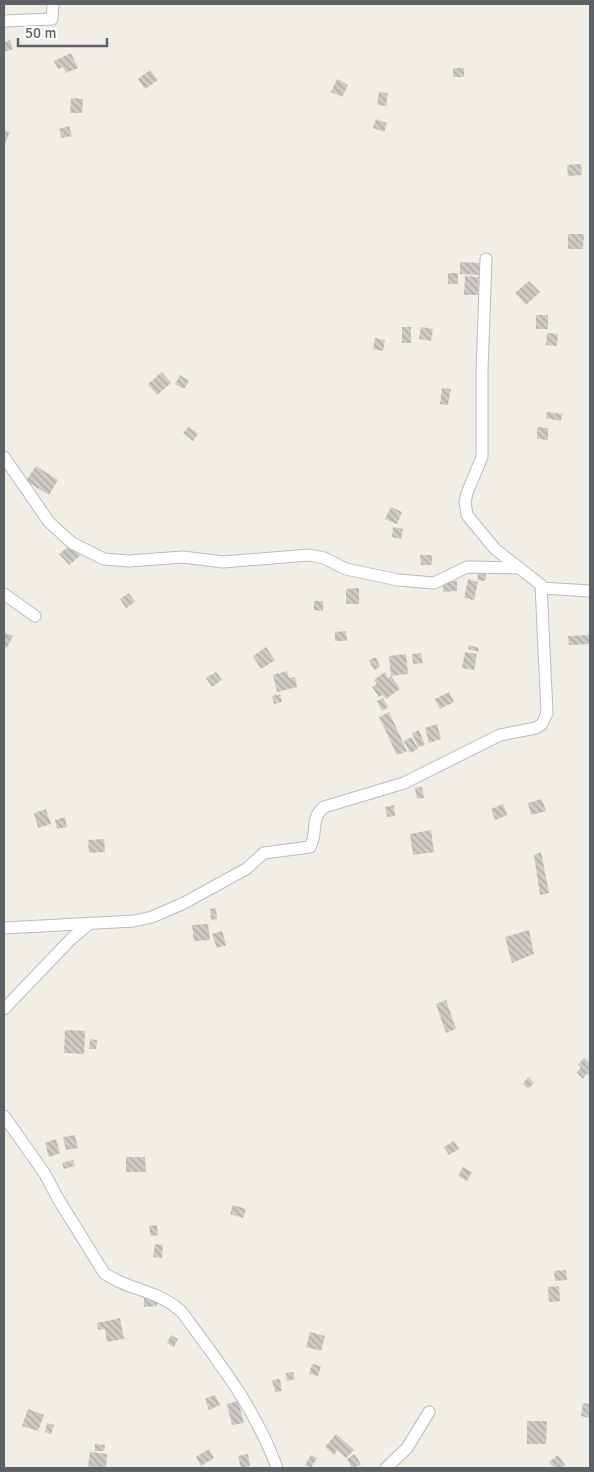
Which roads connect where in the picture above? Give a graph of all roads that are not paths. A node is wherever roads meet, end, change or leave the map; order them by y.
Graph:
1 (53, 4) edge
2 (4, 21) edge
3 (486, 258) dead end
4 (4, 457) edge
5 (517, 568) junction
6 (542, 588) junction
7 (590, 591) edge
8 (4, 594) edge
9 (34, 616) dead end
10 (90, 923) junction
11 (4, 928) edge
12 (4, 1009) edge
13 (4, 1116) edge
14 (429, 1412) dead end
15 (277, 1468) edge
16 (386, 1468) edge

1 - 2 street
3 - 5 street
4 - 5 street
5 - 6 street
6 - 7 street
6 - 10 street
8 - 9 street
10 - 11 street
10 - 12 street
13 - 15 street
14 - 16 street

